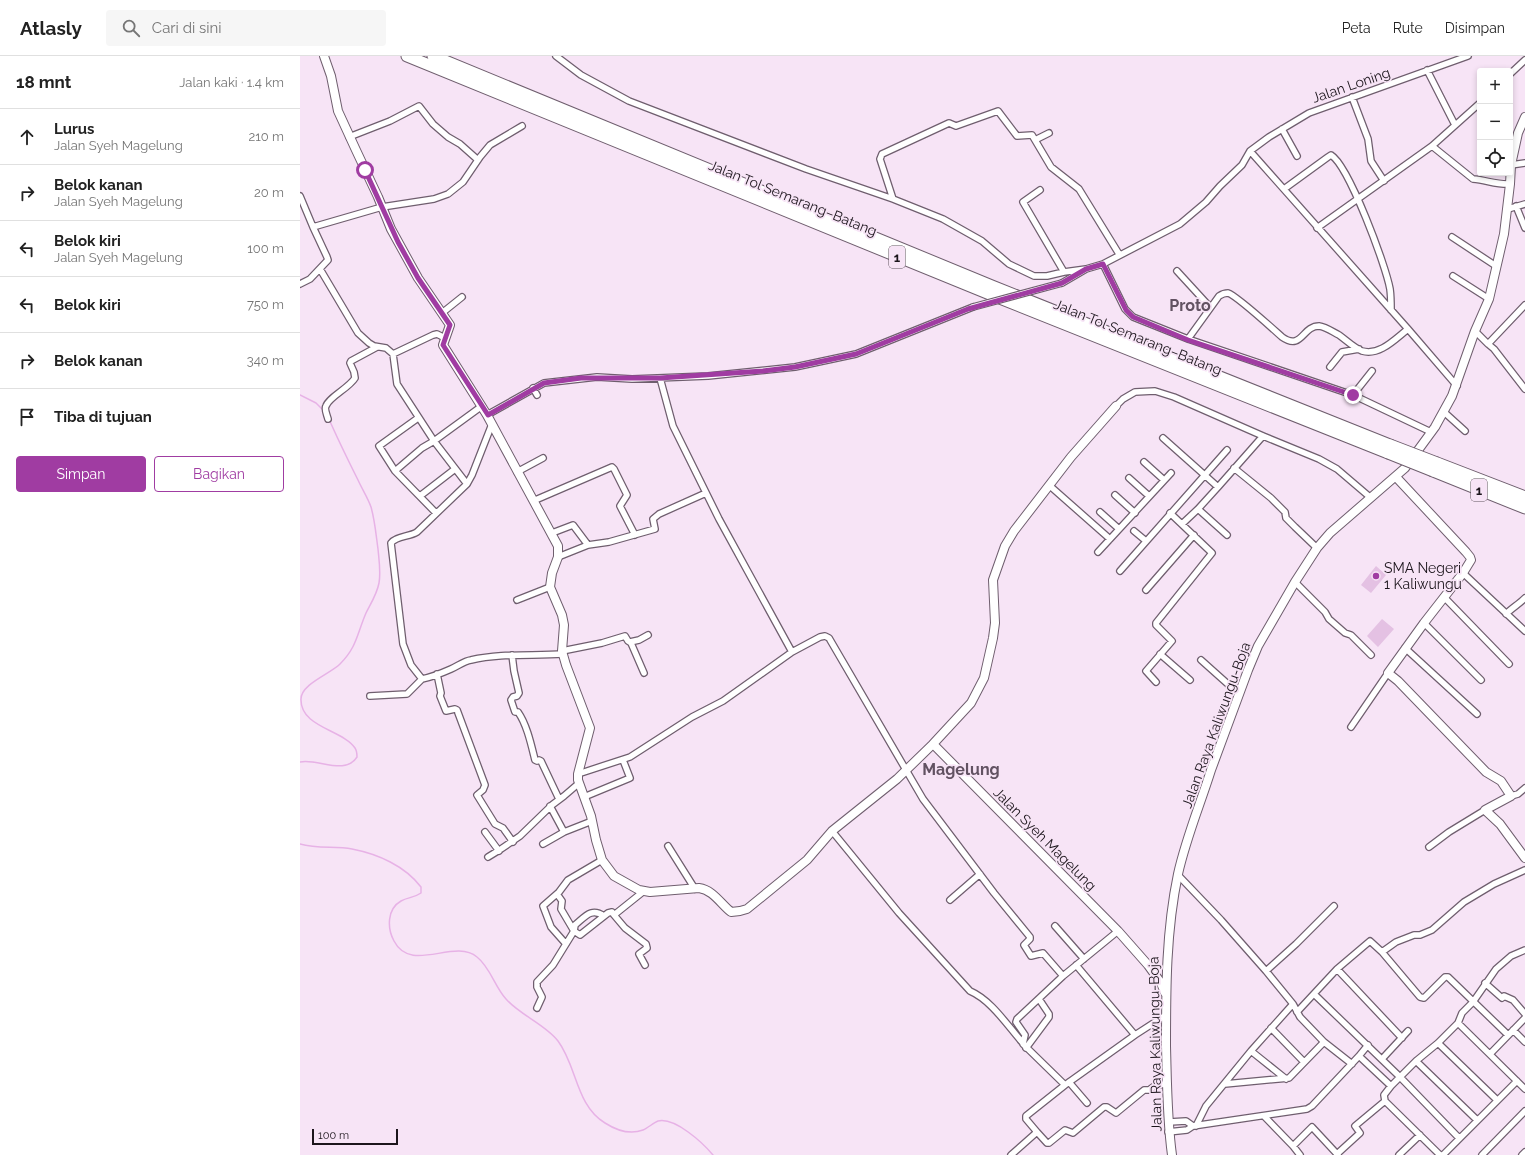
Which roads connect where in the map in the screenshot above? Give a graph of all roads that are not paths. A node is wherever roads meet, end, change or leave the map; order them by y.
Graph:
1 (324, 56) edge
2 (407, 56) edge
3 (433, 56) edge
4 (556, 56) edge
5 (1468, 56) edge
6 (1525, 60) edge
7 (1427, 70) junction
8 (1513, 71) edge
9 (1352, 97) junction
10 (1478, 104) edge
11 (1525, 117) edge
12 (522, 126) dead end
13 (1455, 126) junction
14 (1282, 129) junction
15 (1049, 133) dead end
16 (350, 137) junction
17 (1035, 140) junction
18 (1432, 146) junction
19 (1250, 151) junction
20 (1297, 156) dead end
21 (478, 160) junction
22 (1513, 160) edge
23 (1524, 164) edge
24 (1513, 165) edge
25 (1511, 176) edge
26 (1384, 181) junction
27 (1510, 184) junction
28 (1284, 189) junction
29 (1040, 190) dead end
30 (300, 196) edge
31 (893, 199) junction
32 (1358, 199) junction
33 (1525, 204) edge
34 (1516, 206) junction
35 (382, 207) junction
36 (1508, 209) junction
37 (313, 227) junction
38 (1318, 228) junction
39 (1525, 228) edge
40 (1452, 237) dead end
41 (1119, 254) junction
42 (1103, 264) junction
43 (1496, 266) junction
44 (1086, 269) junction
45 (320, 270) junction
46 (1178, 271) dead end
47 (1064, 272) junction
48 (1453, 276) dead end
49 (300, 284) edge
50 (462, 297) dead end
51 (1489, 299) junction
52 (1525, 305) edge
53 (1210, 307) junction
54 (1391, 310) junction
55 (442, 313) junction
56 (1408, 329) junction
57 (1475, 331) junction
58 (446, 338) junction
59 (1188, 340) junction
60 (1488, 344) junction
61 (377, 347) junction
62 (1359, 349) junction
63 (393, 354) junction
64 (1330, 367) dead end
65 (1372, 370) dead end
66 (660, 378) junction
67 (1456, 386) junction
68 (533, 388) junction
69 (1525, 389) edge
70 (537, 395) dead end
71 (1353, 395) junction
72 (482, 406) junction
73 (1116, 406) joint
74 (1444, 412) junction
75 (488, 415) junction
76 (418, 418) junction
77 (328, 419) dead end
78 (492, 424) junction
79 (1465, 431) dead end
80 (1431, 432) junction
81 (1263, 436) junction
82 (1163, 438) dead end
83 (434, 441) junction
84 (1389, 449) junction
85 (1227, 450) dead end
86 (543, 458) dead end
87 (1144, 462) dead end
88 (1435, 467) junction
89 (1234, 468) junction
90 (455, 469) junction
91 (395, 471) junction
92 (517, 472) junction
93 (1171, 473) dead end
94 (1204, 475) junction
95 (1396, 477) junction
96 (1129, 478) dead end
97 (1164, 480) junction
98 (467, 484) junction
99 (1050, 486) junction
100 (1218, 487) junction
101 (706, 493) junction
102 (1115, 495) dead end
103 (420, 496) junction
104 (1149, 496) junction
105 (1525, 497) edge
106 (1371, 498) junction
107 (533, 501) junction
108 (1525, 508) edge
109 (1198, 509) junction
110 (1100, 512) dead end
111 (436, 513) junction
112 (1135, 513) junction
113 (1170, 513) junction
114 (1182, 524) junction
115 (1119, 529) junction
116 (1134, 531) dead end
117 (552, 533) junction
118 (1227, 534) dead end
119 (635, 535) junction
120 (1194, 535) junction
121 (1110, 539) junction
122 (1146, 541) junction
123 (588, 545) junction
124 (1317, 548) junction
125 (1098, 552) dead end
126 (558, 556) junction
127 (1120, 571) dead end
128 (1463, 573) junction
129 (1294, 582) junction
130 (550, 587) junction
131 (1146, 590) dead end
132 (1444, 597) junction
133 (1525, 598) edge
134 (517, 600) dead end
135 (1506, 614) junction
136 (1424, 623) junction
137 (1525, 631) edge
138 (648, 635) dead end
139 (630, 642) junction
140 (1405, 648) junction
141 (562, 652) junction
142 (792, 652) junction
143 (1160, 654) junction
144 (512, 655) junction
145 (1371, 655) dead end
146 (1201, 660) dead end
147 (1509, 664) dead end
148 (644, 673) dead end
149 (1388, 673) junction
150 (437, 674) junction
151 (422, 679) junction
152 (1190, 680) dead end
153 (1481, 680) dead end
154 (1156, 682) dead end
155 (1239, 694) junction
156 (370, 696) dead end
157 (1477, 714) dead end
158 (1351, 727) dead end
159 (933, 744) junction
160 (623, 760) junction
161 (907, 770) junction
162 (578, 774) junction
163 (578, 784) junction
164 (1525, 788) edge
165 (1511, 796) junction
166 (584, 797) junction
167 (559, 799) junction
168 (550, 806) junction
169 (1485, 810) junction
170 (592, 821) junction
171 (832, 831) junction
172 (485, 832) dead end
173 (564, 832) junction
174 (513, 842) junction
175 (543, 844) dead end
176 (668, 846) dead end
177 (1429, 847) dead end
178 (498, 851) junction
179 (488, 857) dead end
180 (1525, 858) edge
181 (602, 860) junction
182 (1525, 870) edge
183 (980, 874) junction
184 (1178, 875) junction
185 (695, 889) junction
186 (644, 891) junction
187 (557, 894) junction
188 (950, 900) dead end
189 (1334, 906) dead end
190 (614, 915) junction
191 (604, 916) junction
192 (1055, 926) dead end
193 (574, 930) junction
194 (1118, 931) junction
195 (566, 944) junction
196 (1525, 950) edge
197 (1382, 952) junction
198 (1084, 959) junction
199 (645, 965) dead end
200 (1076, 965) junction
201 (1338, 969) junction
202 (1266, 971) junction
203 (1063, 976) junction
204 (1486, 983) junction
205 (1165, 993) junction
206 (1314, 994) junction
207 (1039, 999) junction
208 (1473, 1002) junction
209 (1293, 1004) junction
210 (537, 1008) dead end
211 (1297, 1012) junction
212 (1525, 1014) edge
213 (1166, 1015) junction
214 (1525, 1018) edge
215 (1458, 1024) junction
216 (1271, 1028) junction
217 (1513, 1030) junction
218 (1408, 1031) dead end
219 (1508, 1034) junction
220 (1135, 1035) junction
221 (1402, 1038) junction
222 (1022, 1042) junction
223 (1324, 1042) junction
224 (1525, 1042) edge
225 (1438, 1043) junction
226 (1368, 1045) junction
227 (1026, 1048) junction
228 (1251, 1051) junction
229 (1490, 1054) junction
230 (1359, 1056) junction
231 (1382, 1059) junction
232 (1416, 1061) junction
233 (1304, 1062) junction
234 (1352, 1064) junction
235 (1400, 1077) junction
236 (1286, 1079) junction
237 (1517, 1081) junction
238 (1067, 1084) junction
239 (1167, 1084) junction
240 (1225, 1084) junction
241 (1391, 1086) junction
242 (1525, 1089) edge
243 (1497, 1100) junction
244 (1385, 1101) junction
245 (1086, 1103) dead end
246 (1525, 1111) edge
247 (1264, 1116) junction
248 (1477, 1120) junction
249 (1169, 1122) junction
250 (1195, 1126) junction
251 (1036, 1132) junction
252 (1168, 1132) junction
253 (1420, 1135) junction
254 (1459, 1138) junction
255 (1292, 1146) junction
256 (1525, 1152) edge
257 (1338, 1154) edge
258 (1011, 1155) edge
259 (1172, 1155) edge
260 (1300, 1155) edge
261 (1399, 1155) edge
262 (1440, 1155) edge
263 (1482, 1155) edge
264 (1522, 1155) edge

1 - 16 street
2 - 84 highway, Jalan Tol Semarang–Batang / 1
3 - 84 highway, Jalan Tol Semarang–Batang / 1
4 - 31 street
5 - 7 street, Jalan Loning
6 - 8 street
7 - 9 street, Jalan Loning
7 - 13 street
9 - 14 street, Jalan Loning
9 - 26 street
10 - 13 street
11 - 22 street, Jalan Raya Kaliwungu-Boja
12 - 21 street
13 - 18 street
14 - 19 street, Jalan Loning
14 - 20 street
15 - 17 street
16 - 21 street
16 - 35 street
17 - 31 street
17 - 41 street
18 - 26 street
18 - 27 street
19 - 28 street
19 - 41 street
21 - 35 street
23 - 24 street
25 - 27 street, Jalan Raya Kaliwungu-Boja
26 - 32 street
27 - 36 street, Jalan Raya Kaliwungu-Boja
28 - 32 street
28 - 38 street
29 - 47 street
30 - 37 street
31 - 47 street
32 - 38 street
32 - 54 street
33 - 34 street
34 - 36 street
34 - 39 street
35 - 37 street
35 - 55 street
36 - 43 street, Jalan Raya Kaliwungu-Boja
37 - 45 street
38 - 54 street
40 - 43 street
41 - 42 street
42 - 44 street
42 - 59 street
43 - 51 street, Jalan Raya Kaliwungu-Boja
44 - 47 street
44 - 66 street, bridge
45 - 49 street
45 - 61 street
46 - 53 street
48 - 51 street
50 - 55 street
51 - 57 street, Jalan Raya Kaliwungu-Boja
52 - 60 street
53 - 59 street
53 - 62 street
54 - 56 street
55 - 58 street
56 - 62 street
56 - 67 street
57 - 60 street
57 - 67 street, Jalan Raya Kaliwungu-Boja
58 - 63 street
58 - 72 street
59 - 71 street
60 - 69 street
61 - 63 street
61 - 77 street
62 - 64 street
63 - 76 street
65 - 71 street
66 - 68 street
66 - 101 street
67 - 74 street, Jalan Raya Kaliwungu-Boja
68 - 70 street
68 - 75 street
71 - 80 street
72 - 75 street
72 - 83 street
73 - 81 street
73 - 99 street
74 - 79 street
74 - 80 street, Jalan Raya Kaliwungu-Boja
75 - 78 street
76 - 83 street
76 - 91 street
78 - 92 street
78 - 98 street
80 - 95 street, Jalan Raya Kaliwungu-Boja
81 - 89 street
81 - 106 street
82 - 94 street
83 - 90 street
83 - 91 street
84 - 88 highway, Jalan Tol Semarang–Batang / 1, bridge
85 - 94 street
86 - 92 street
87 - 97 street
88 - 105 highway, Jalan Tol Semarang–Batang / 1
88 - 108 highway, Jalan Tol Semarang–Batang / 1
89 - 100 street
89 - 124 street
90 - 98 street
90 - 103 street
91 - 103 street
92 - 107 street
93 - 97 street
94 - 100 street
94 - 113 street
95 - 106 street, Jalan Raya Kaliwungu-Boja
95 - 128 street
96 - 104 street
97 - 104 street
98 - 111 street
99 - 121 street
99 - 159 street
100 - 109 street
101 - 119 street
101 - 142 street
102 - 112 street
103 - 111 street
104 - 112 street
106 - 124 street, Jalan Raya Kaliwungu-Boja
107 - 117 street
107 - 119 street
109 - 114 street
109 - 118 street
110 - 115 street
111 - 151 street
112 - 115 street
113 - 114 street
113 - 122 street
114 - 120 street
115 - 121 street
116 - 122 street
117 - 123 street
117 - 126 street
119 - 123 street
120 - 131 street
120 - 143 street
121 - 125 street
122 - 127 street
123 - 126 street
124 - 129 street, Jalan Raya Kaliwungu-Boja
126 - 130 street
128 - 132 street
128 - 135 street
129 - 145 street
129 - 155 street, Jalan Raya Kaliwungu-Boja
130 - 134 street
130 - 141 street
132 - 136 street
132 - 147 street
133 - 135 street
135 - 137 street
136 - 140 street
136 - 153 street
138 - 139 street
139 - 141 street
139 - 148 street
140 - 149 street
140 - 157 street
141 - 144 street
141 - 162 street
142 - 160 street
142 - 161 street
143 - 152 street
143 - 154 street
144 - 150 street
144 - 167 street
146 - 155 street
149 - 158 street
149 - 165 street
150 - 151 street
150 - 174 street
151 - 156 street
155 - 184 street, Jalan Raya Kaliwungu-Boja
159 - 161 street
159 - 194 street, Jalan Syeh Magelung
160 - 162 street
160 - 166 street
161 - 171 street
161 - 183 street
162 - 163 street
163 - 166 street
163 - 167 street
164 - 165 street
165 - 169 street
166 - 170 street
167 - 168 street
168 - 173 street
168 - 174 street
169 - 177 street
169 - 180 street
170 - 173 street
170 - 181 street
171 - 185 street
171 - 222 street
172 - 178 street
173 - 175 street
174 - 178 street
176 - 185 street
178 - 179 street
181 - 186 street
181 - 187 street
182 - 197 street
183 - 188 street
183 - 203 street
184 - 202 street
184 - 205 street, Jalan Raya Kaliwungu-Boja
185 - 186 street
186 - 190 street
187 - 193 street
187 - 195 street
189 - 202 street
190 - 191 street
190 - 199 street
191 - 193 street
191 - 193 street
192 - 198 street
193 - 195 street
194 - 198 street
194 - 205 street, Jalan Syeh Magelung
195 - 210 street
196 - 204 street
197 - 201 street
197 - 208 street
198 - 200 street
200 - 203 street
200 - 220 street
201 - 206 street
201 - 221 street
202 - 209 street
203 - 207 street
204 - 208 street
204 - 212 street
205 - 213 street, Jalan Raya Kaliwungu-Boja
206 - 211 street
206 - 226 street
207 - 222 street
207 - 227 street
208 - 215 street
208 - 219 street
209 - 211 street
209 - 216 street
211 - 223 street
213 - 220 street
213 - 239 street, Jalan Raya Kaliwungu-Boja
214 - 217 street
215 - 225 street
215 - 229 street
216 - 228 street
216 - 233 street
217 - 219 street
217 - 224 street
218 - 221 street
219 - 229 street
220 - 238 street
221 - 231 street
222 - 227 street
223 - 233 street
223 - 234 street
225 - 232 street
225 - 243 street
226 - 230 street
226 - 231 street
227 - 238 street
228 - 236 street
228 - 240 street
229 - 237 street
230 - 234 street
230 - 241 street
231 - 235 street
232 - 235 street
232 - 248 street
233 - 236 street
234 - 247 street
235 - 241 street
235 - 254 street
236 - 240 street
237 - 242 street
237 - 243 street
238 - 245 street
238 - 251 street
239 - 249 street, Jalan Raya Kaliwungu-Boja
239 - 251 street
240 - 250 street
241 - 244 street
243 - 248 street
244 - 253 street
244 - 257 street
246 - 263 street
247 - 250 street
247 - 255 street
248 - 254 street
249 - 250 street
249 - 252 street, Jalan Raya Kaliwungu-Boja
250 - 252 street
251 - 258 street
252 - 259 street, Jalan Raya Kaliwungu-Boja
253 - 261 street
253 - 262 street
254 - 262 street
255 - 257 street
255 - 260 street
256 - 264 street

